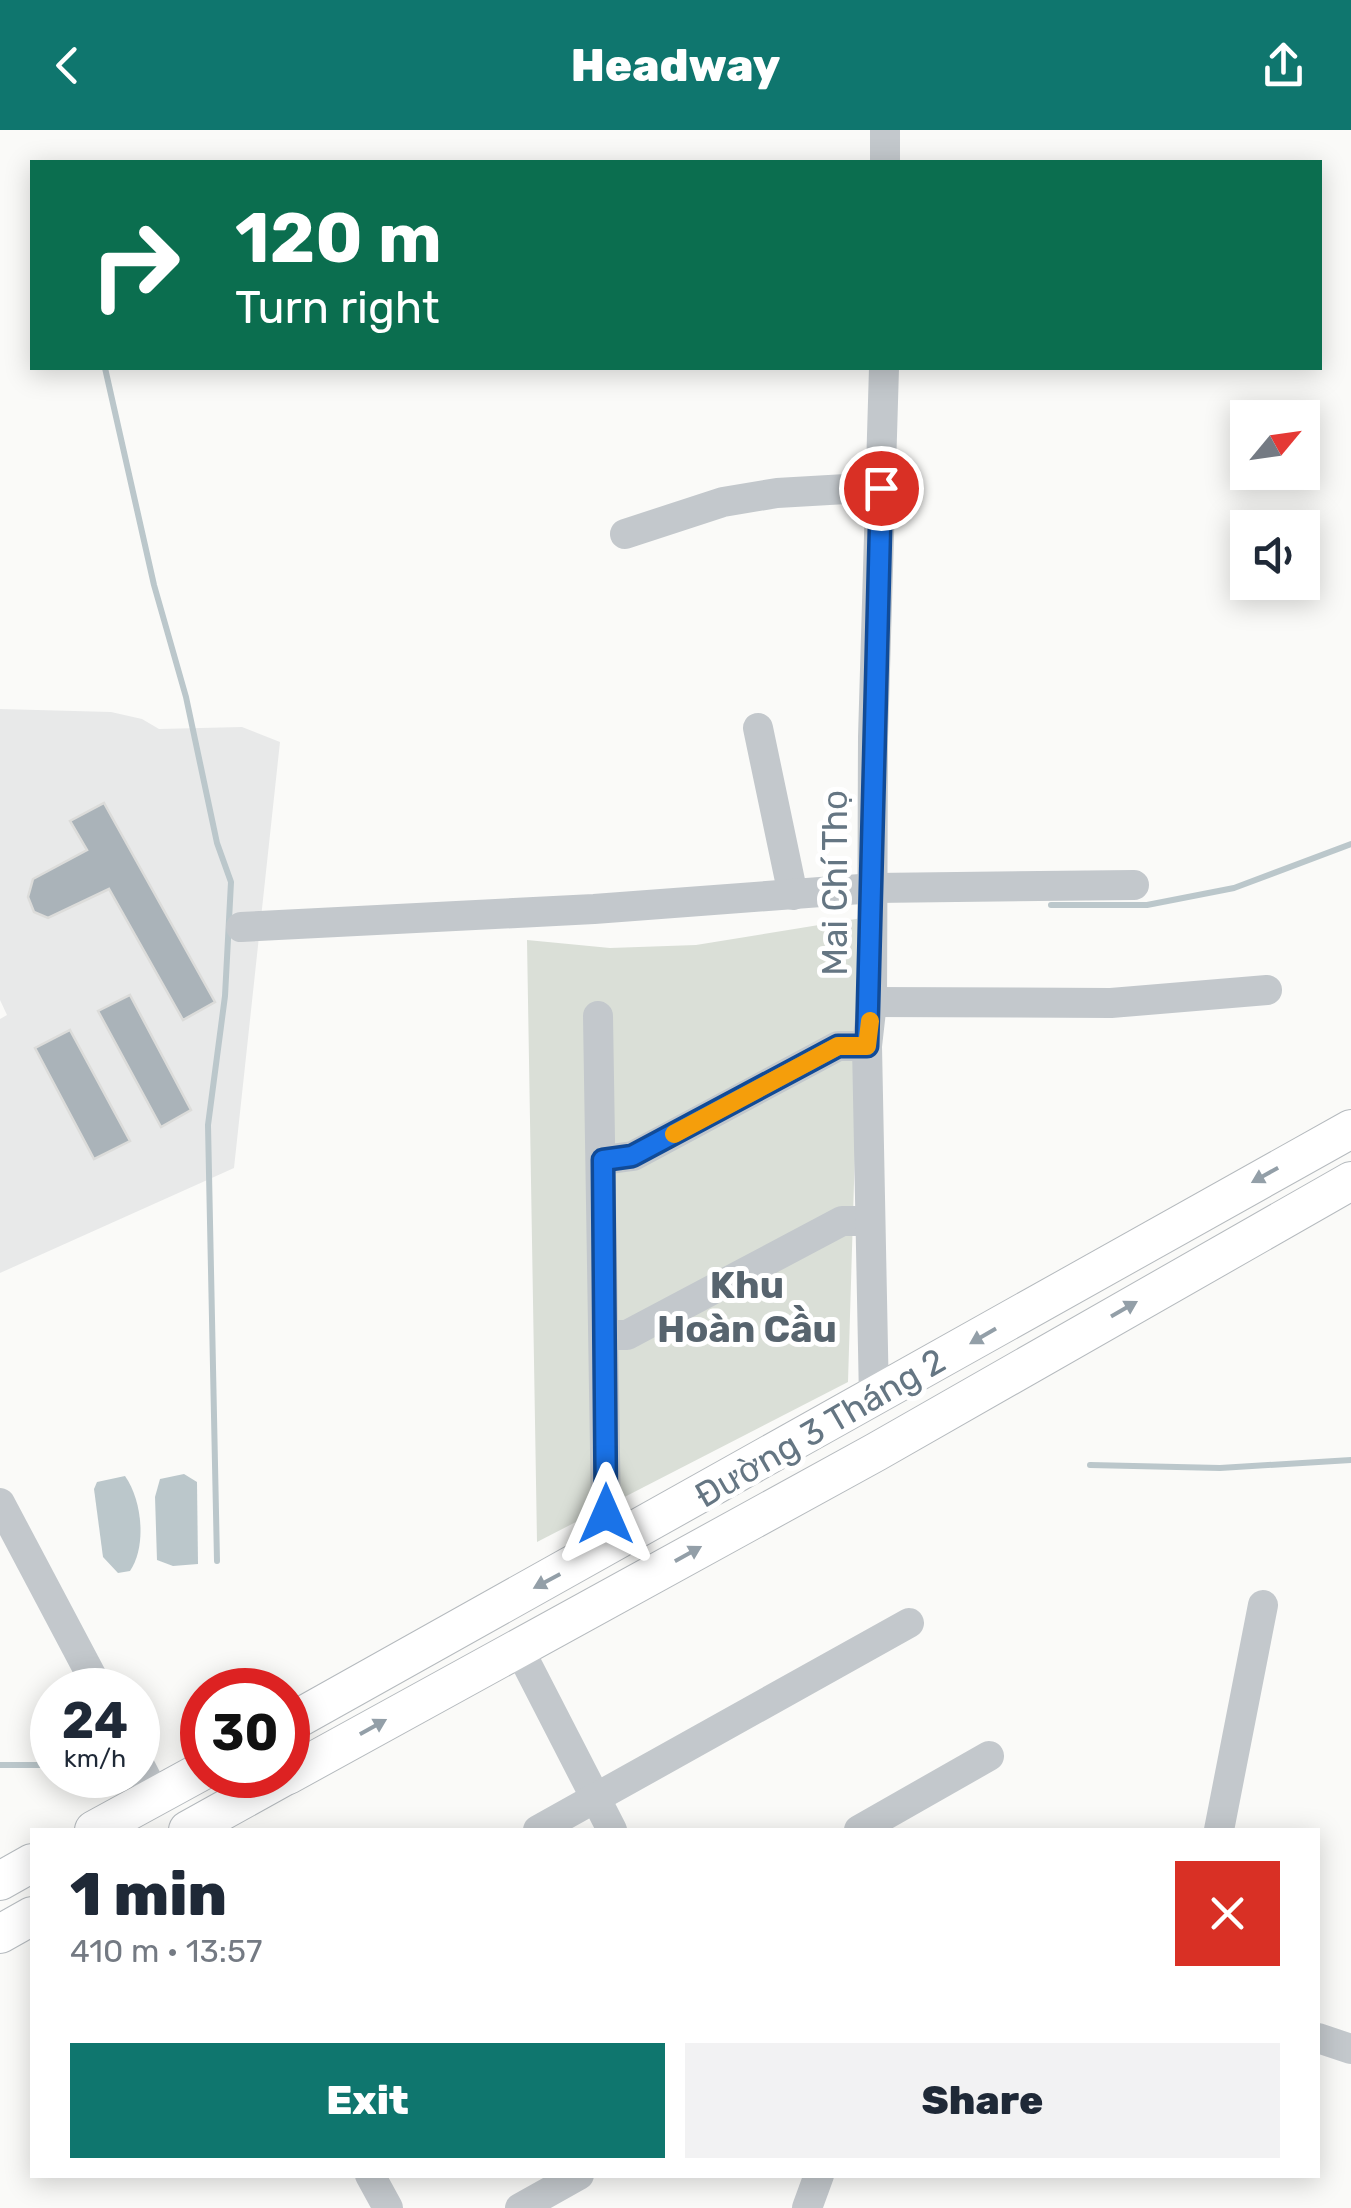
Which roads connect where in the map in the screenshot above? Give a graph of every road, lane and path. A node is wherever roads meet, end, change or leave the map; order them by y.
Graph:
1 (885, 130) edge
2 (885, 160) edge
3 (884, 370) edge
4 (881, 488) junction
5 (624, 534) dead end
6 (758, 728) dead end
7 (1134, 886) dead end
8 (874, 888) junction
9 (793, 894) junction
10 (241, 928) dead end
11 (1267, 990) dead end
12 (872, 1002) junction
13 (598, 1016) dead end
14 (867, 1046) junction
15 (1351, 1128) edge
16 (603, 1160) junction
17 (1351, 1181) edge
18 (870, 1220) junction
19 (1161, 1233) junction
20 (1186, 1273) junction
21 (605, 1335) junction
22 (874, 1399) junction
23 (0, 1504) edge
24 (622, 1540) junction
25 (1263, 1605) dead end
26 (909, 1624) dead end
27 (518, 1647) junction
28 (87, 1668) edge
29 (310, 1712) edge
30 (990, 1756) dead end
31 (310, 1762) edge
32 (152, 1798) edge
33 (246, 1798) edge
34 (594, 1798) junction
35 (98, 1828) edge
36 (192, 1828) edge
37 (542, 1828) edge
38 (611, 1828) edge
39 (862, 1828) edge
40 (1219, 1828) edge
41 (30, 1865) edge
42 (0, 1881) edge
43 (30, 1917) edge
44 (0, 1934) edge
45 (1320, 2039) edge
46 (1351, 2049) edge
47 (372, 2178) edge
48 (573, 2178) edge
49 (818, 2178) edge
50 (388, 2208) edge
51 (520, 2208) edge
52 (807, 2208) edge

1 - 2 street
3 - 4 street, Mai Chí Thọ
4 - 5 street
4 - 8 street, Mai Chí Thọ
6 - 9 street
7 - 8 street
8 - 9 street
8 - 12 street, Mai Chí Thọ
9 - 10 street
11 - 12 street
12 - 14 street, Mai Chí Thọ
13 - 16 street
14 - 16 street
14 - 18 street, Mai Chí Thọ
15 -> 19 main road, Đường 3 Tháng 2
16 - 21 street
17 - 20 main road, Đường 3 Tháng 2
18 - 21 street
18 - 22 street, Mai Chí Thọ
19 - 20 street
19 -> 22 main road, Đường 3 Tháng 2
27 -> 20 main road, Đường 3 Tháng 2
21 - 24 street
22 - 24 main road, Đường 3 Tháng 2
23 - 28 street
24 -> 29 main road, Đường 3 Tháng 2
25 - 40 street
26 - 34 street
31 -> 27 main road, Đường 3 Tháng 2
27 - 34 street
30 - 39 street
32 - 35 main road
33 - 36 main road, Đường 3 Tháng 2
34 - 37 street
34 - 38 street
41 - 42 main road
43 - 44 main road
45 - 46 street
47 - 50 street
48 - 51 street
49 - 52 street

